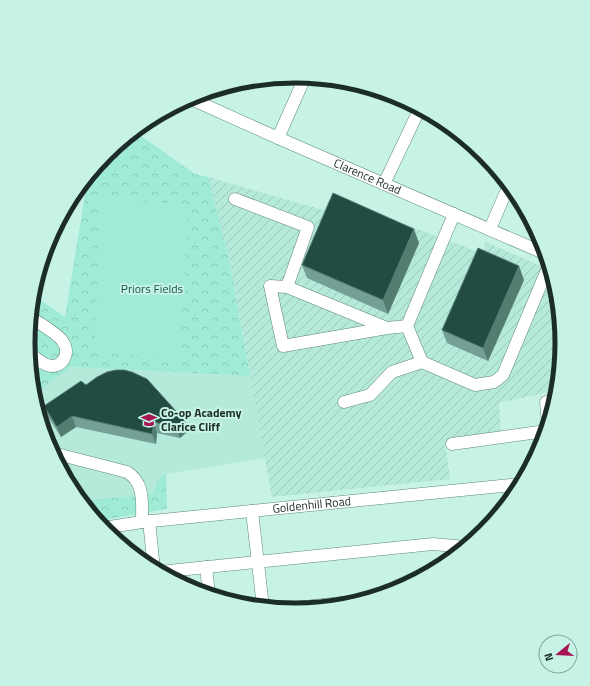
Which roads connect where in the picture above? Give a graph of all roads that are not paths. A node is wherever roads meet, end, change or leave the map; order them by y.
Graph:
1 (302, 83) edge
2 (199, 102) edge
3 (417, 114) edge
4 (278, 138) junction
5 (384, 184) junction
6 (506, 192) edge
7 (235, 198) dead end
8 (454, 214) junction
9 (490, 229) junction
10 (537, 250) edge
11 (545, 274) edge
12 (287, 287) junction
13 (36, 321) edge
14 (408, 326) junction
15 (387, 328) junction
16 (36, 357) edge
17 (422, 362) junction
18 (344, 402) dead end
19 (546, 402) dead end
20 (547, 408) edge
21 (539, 432) edge
22 (452, 444) dead end
23 (61, 455) edge
24 (512, 485) edge
25 (252, 511) junction
26 (146, 522) junction
27 (111, 527) edge
28 (456, 546) edge
29 (152, 560) edge
30 (258, 562) junction
31 (206, 567) junction
32 (170, 571) edge
33 (208, 588) edge
34 (262, 601) edge

1 - 4 street
2 - 4 street, Clarence Road
3 - 5 street
4 - 5 street, Clarence Road
5 - 8 street, Clarence Road
6 - 9 street
7 - 12 street
8 - 9 street, Clarence Road
8 - 14 street
9 - 10 street, Clarence Road
11 - 17 street
12 - 15 street
12 - 15 street
13 - 16 street
14 - 15 street
14 - 17 street
17 - 18 street
19 - 20 street
21 - 22 street
23 - 26 street
24 - 25 street, Goldenhill Road
25 - 26 street, Goldenhill Road
25 - 30 street
26 - 27 street, Goldenhill Road
26 - 29 street
28 - 30 street
30 - 31 street
30 - 34 street
31 - 32 street
31 - 33 street

